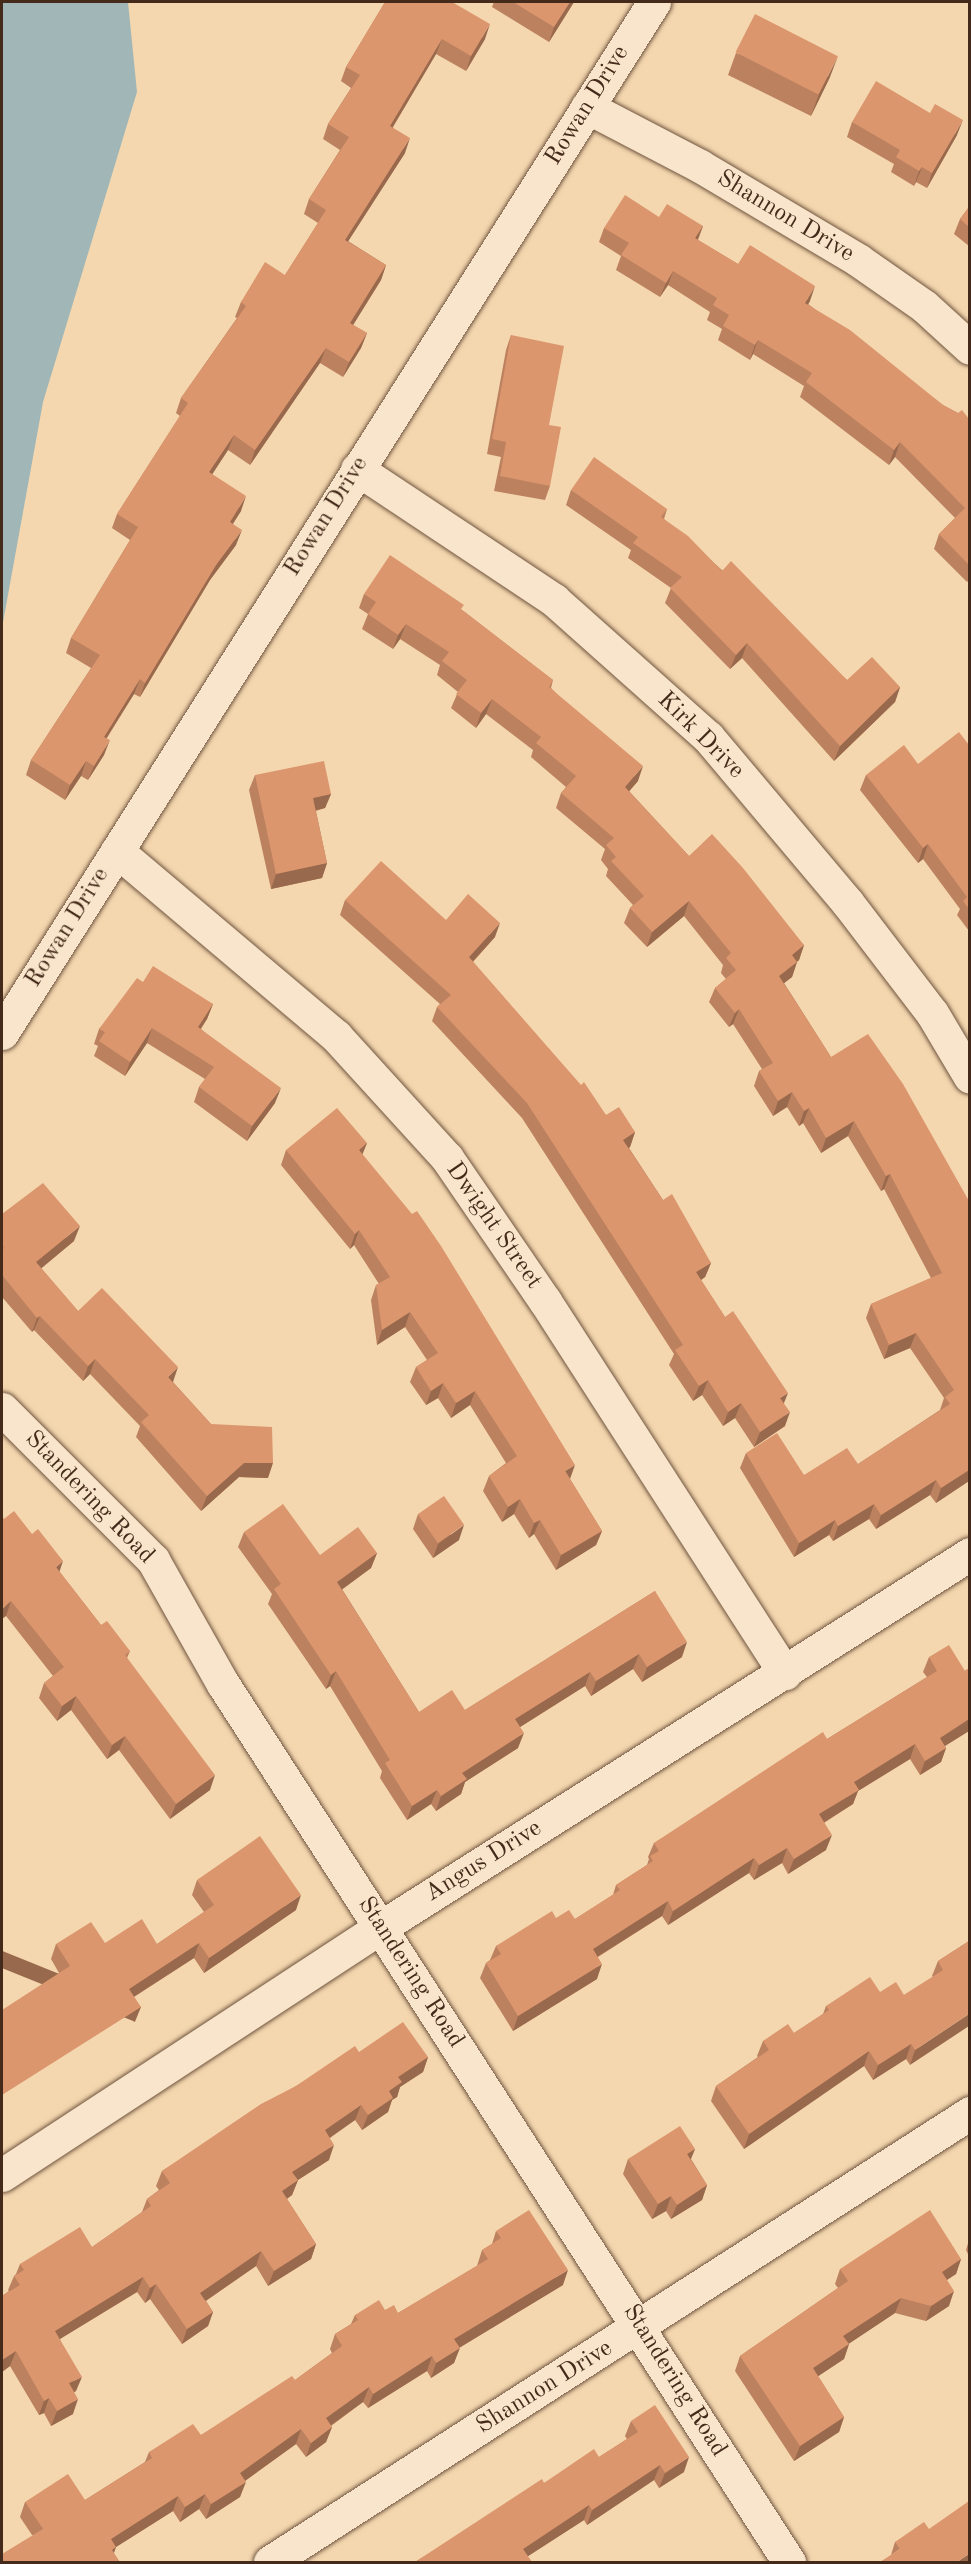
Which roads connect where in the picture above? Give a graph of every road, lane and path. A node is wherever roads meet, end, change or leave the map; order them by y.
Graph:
1 (654, 2) edge
2 (587, 107) junction
3 (969, 348) edge
4 (357, 469) junction
5 (117, 850) junction
6 (2, 1033) edge
7 (969, 1077) edge
8 (2, 1409) edge
9 (969, 1554) edge
10 (785, 1673) junction
11 (381, 1927) junction
12 (969, 2113) edge
13 (2, 2175) edge
14 (640, 2328) junction
15 (270, 2562) edge
16 (789, 2562) edge

1 - 2 street, Rowan Drive
2 - 3 street, Shannon Drive
2 - 4 street, Rowan Drive
4 - 5 street, Rowan Drive
4 - 7 street, Kirk Drive
5 - 6 street, Rowan Drive
5 - 10 street, Dwight Street
8 - 11 street, Standering Road
9 - 10 street, Angus Drive
10 - 11 street, Angus Drive
11 - 13 street, Angus Drive
11 - 14 street, Standering Road
12 - 14 street, Shannon Drive
14 - 15 street, Shannon Drive
14 - 16 street, Standering Road

